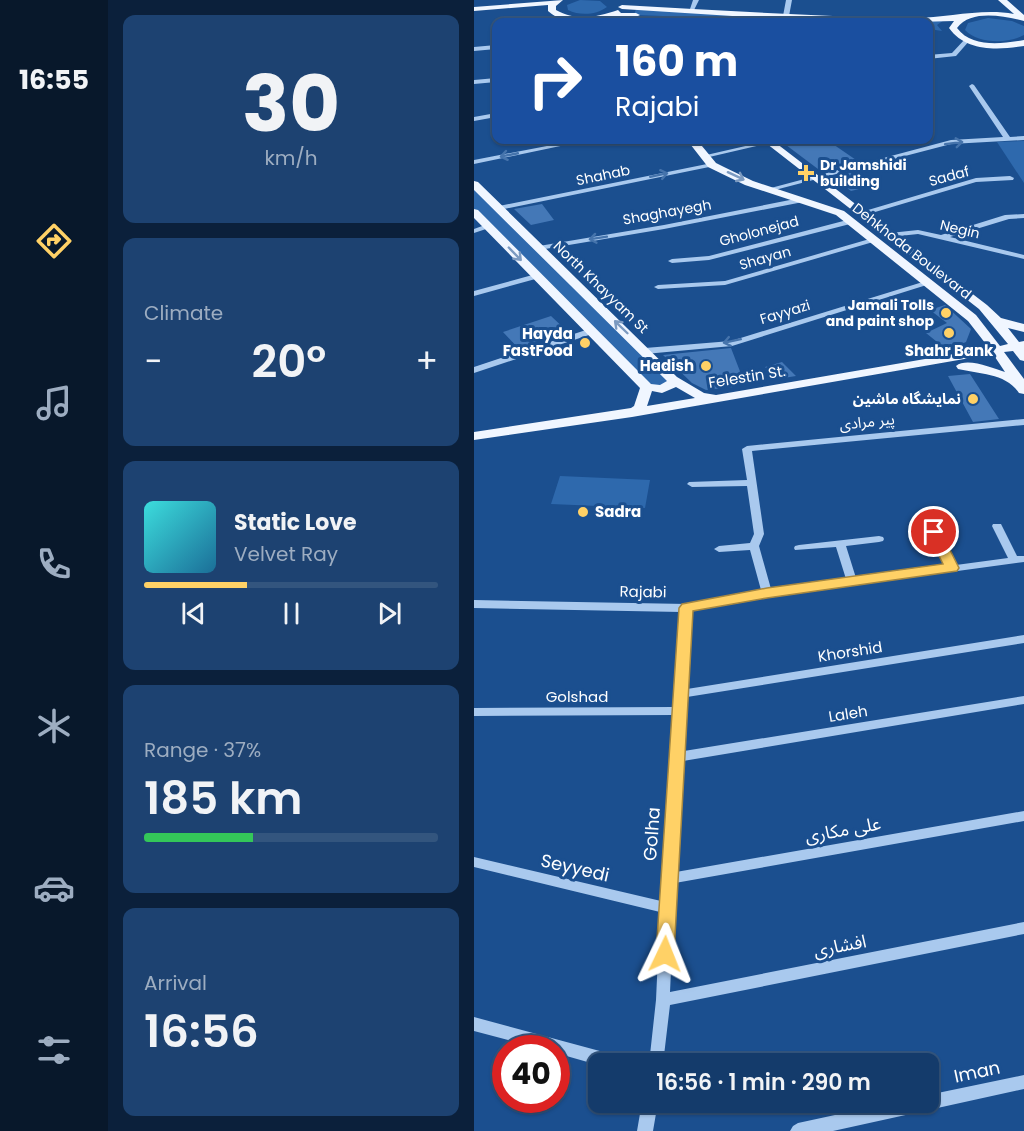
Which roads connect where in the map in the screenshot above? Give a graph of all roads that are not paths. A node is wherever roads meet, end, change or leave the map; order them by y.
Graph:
1 (696, 0) edge
2 (789, 0) edge
3 (1003, 1) edge
4 (620, 3) edge
5 (555, 4) edge
6 (691, 11) junction
7 (474, 12) edge
8 (976, 15) junction
9 (609, 16) junction
10 (786, 16) junction
11 (569, 18) edge
12 (602, 18) edge
13 (611, 18) edge
14 (684, 18) edge
15 (850, 18) edge
16 (964, 18) junction
17 (933, 19) edge
18 (1024, 19) edge
19 (935, 30) edge
20 (956, 34) junction
21 (967, 40) junction
22 (1024, 43) edge
23 (1010, 45) junction
24 (492, 47) edge
25 (1024, 48) edge
26 (474, 49) edge
27 (933, 57) edge
28 (492, 80) edge
29 (474, 82) edge
30 (972, 86) dead end
31 (492, 116) edge
32 (474, 119) edge
33 (1024, 138) edge
34 (1008, 139) junction
35 (566, 144) edge
36 (695, 144) edge
37 (759, 144) edge
38 (777, 144) edge
39 (709, 160) junction
40 (474, 162) edge
41 (816, 178) junction
42 (1010, 178) dead end
43 (474, 184) edge
44 (771, 189) junction
45 (800, 200) junction
46 (499, 208) junction
47 (474, 212) edge
48 (861, 213) junction
49 (1024, 216) edge
50 (851, 220) junction
51 (488, 227) junction
52 (474, 231) edge
53 (890, 235) junction
54 (939, 238) junction
55 (876, 240) junction
56 (539, 248) junction
57 (1024, 257) edge
58 (672, 261) dead end
59 (536, 276) junction
60 (929, 283) junction
61 (658, 287) dead end
62 (474, 294) edge
63 (998, 321) junction
64 (1024, 328) edge
65 (982, 329) junction
66 (592, 331) junction
67 (645, 351) junction
68 (1022, 351) edge
69 (1000, 354) junction
70 (958, 362) junction
71 (474, 370) edge
72 (673, 380) junction
73 (1021, 386) edge
74 (647, 387) junction
75 (716, 399) junction
76 (632, 413) junction
77 (1024, 422) edge
78 (474, 436) edge
79 (474, 444) edge
80 (750, 483) junction
81 (692, 484) dead end
82 (998, 526) dead end
83 (934, 532) dead end
84 (879, 539) dead end
85 (840, 543) junction
86 (754, 546) junction
87 (800, 548) dead end
88 (719, 549) dead end
89 (1019, 559) edge
90 (952, 568) junction
91 (852, 581) junction
92 (767, 593) junction
93 (474, 604) edge
94 (687, 608) junction
95 (1024, 639) edge
96 (681, 694) junction
97 (1024, 700) edge
98 (680, 711) junction
99 (474, 712) edge
100 (677, 757) junction
101 (1024, 816) edge
102 (474, 862) edge
103 (669, 879) junction
104 (667, 908) junction
105 (1024, 928) edge
106 (663, 1000) junction
107 (474, 1024) edge
108 (657, 1053) edge
109 (588, 1055) edge
110 (1024, 1082) edge
111 (648, 1113) edge
112 (645, 1131) edge
113 (798, 1131) edge

1 - 6 street
2 - 10 street
3 - 8 main road
3 - 18 main road
4 - 6 main road
4 - 9 main road
5 - 7 main road
5 - 11 main road
6 - 10 main road
8 - 16 main road
8 - 18 main road
9 - 12 main road
9 - 13 main road
9 - 14 main road
10 - 15 main road
16 - 17 main road
16 - 20 main road
19 - 20 main road
20 - 21 main road
21 - 23 main road
21 - 27 street
22 - 23 main road
23 - 25 main road
24 - 26 street
28 - 29 street
30 - 34 street
31 - 32 street
33 - 34 street
41 -> 34 street
35 -> 40 street
36 - 39 main road, Dehkhoda Boulevard
37 - 39 street, Shahab
38 - 41 main road, Dehkhoda Boulevard
39 -> 44 main road, Dehkhoda Boulevard
46 -> 39 street, Shahab
41 - 44 street
41 - 48 main road, Dehkhoda Boulevard
42 - 48 street, Sadaf
43 - 46 main road, North Khayyam St
44 - 45 main road, Dehkhoda Boulevard
45 - 50 main road, Dehkhoda Boulevard
45 -> 56 street, Shaghayegh
46 - 56 main road, North Khayyam St
47 - 51 main road
48 - 53 main road, Dehkhoda Boulevard
49 - 54 street
50 - 55 main road, Dehkhoda Boulevard
50 - 58 street, Gholonejad
51 - 52 street
51 -> 59 main road
53 - 54 street, Negin
53 - 63 main road, Dehkhoda Boulevard
54 - 57 street, Negin
55 - 60 main road, Dehkhoda Boulevard
55 - 61 street, Shayan
67 -> 56 main road, North Khayyam St
59 - 62 street
59 - 66 main road
60 - 65 main road, Dehkhoda Boulevard
60 -> 67 street, Fayyazi
63 - 64 main road
63 - 68 main road, Dehkhoda Boulevard
65 - 69 main road, Dehkhoda Boulevard
65 - 70 main road
66 - 71 street
66 - 74 main road
67 - 72 main road, North Khayyam St
68 - 69 main road
69 - 70 main road
69 - 73 main road, Dehkhoda Boulevard
70 - 73 main road
70 - 75 main road, Felestin St.
70 - 79 main road, Felestin St.
72 - 74 main road
72 - 75 main road, North Khayyam St
74 - 76 main road
75 - 76 main road, Felestin St.
76 - 78 main road, Felestin St.
77 - 80 street, پیر مرادی
80 - 81 street
80 - 86 street
82 - 89 street
83 - 90 street
84 - 85 street
85 - 87 street
85 - 91 street
86 - 88 street
86 - 92 street
89 - 90 street, Rajabi
90 - 91 street, Rajabi
91 - 92 street, Rajabi
92 - 94 street, Rajabi
93 - 94 street, Rajabi
94 - 96 street, Golha
95 - 96 street, Khorshid
96 - 98 street, Golha
97 - 100 street, Laleh
98 - 99 street, Golshad
98 - 100 street, Golha
100 - 103 street, Golha
101 - 103 street, علی مکاری
102 - 104 street, Seyyedi
103 - 104 street, Golha
104 - 106 street, Golha
105 - 106 street, افشاری
106 - 108 street, Golha
107 - 109 street
110 - 113 street, Iman
111 - 112 street

